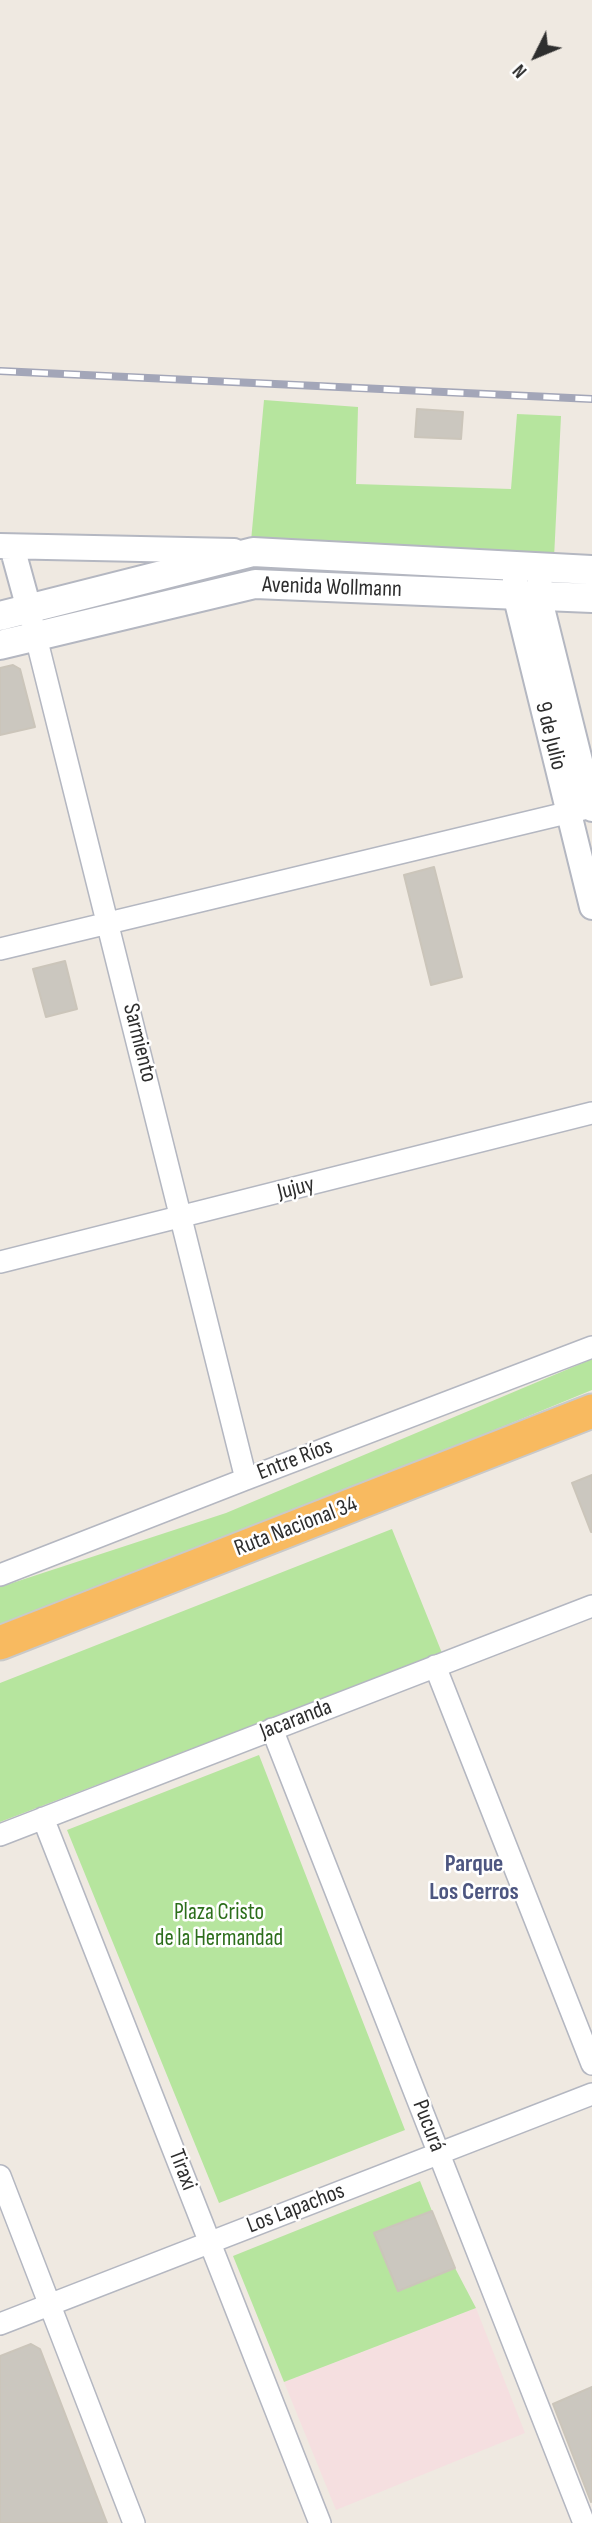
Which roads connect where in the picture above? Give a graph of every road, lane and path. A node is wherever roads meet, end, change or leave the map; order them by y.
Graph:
1 (6, 547) edge
2 (253, 552) junction
3 (528, 566) junction
4 (592, 570) edge
5 (527, 595) junction
6 (592, 598) edge
7 (29, 609) junction
8 (0, 616) edge
9 (36, 637) junction
10 (0, 645) edge
11 (586, 809) edge
12 (592, 906) edge
13 (109, 923) junction
14 (0, 949) edge
15 (592, 1113) edge
16 (181, 1218) junction
17 (0, 1262) edge
18 (592, 1348) edge
19 (592, 1411) edge
20 (592, 1433) edge
21 (246, 1479) junction
22 (0, 1575) edge
23 (592, 1606) edge
24 (0, 1643) edge
25 (0, 1663) edge
26 (435, 1666) junction
27 (272, 1729) junction
28 (43, 1818) junction
29 (0, 1835) edge
30 (592, 2064) edge
31 (592, 2094) edge
32 (439, 2154) junction
33 (0, 2176) edge
34 (210, 2243) junction
35 (50, 2305) junction
36 (0, 2324) edge
37 (134, 2523) edge
38 (320, 2523) edge
39 (584, 2523) edge

1 - 2 street, Avenida Wollmann
1 - 7 street, Avenida Wollmann
2 - 3 main road, Avenida Wollmann
2 - 7 main road, Avenida Wollmann
3 - 4 main road, Avenida Wollmann
3 - 5 street, 9 de Julio
5 - 6 main road, Avenida Wollmann
5 - 9 main road, Avenida Wollmann
5 - 11 street, 9 de Julio
7 - 8 main road
7 - 9 street, Sarmiento
9 - 10 main road, Avenida Wollmann
9 - 13 street, Sarmiento
11 - 12 street, 9 de Julio
11 - 13 street
13 - 14 street
13 - 16 street, Sarmiento
15 - 16 street, Jujuy
16 - 17 street, Jujuy
16 - 21 street, Sarmiento
18 - 21 street, Entre Ríos
19 - 24 highway, Ruta Nacional 34
20 - 25 highway, Ruta Nacional 34
21 - 22 street, Entre Ríos
23 - 26 street, Jacaranda
26 - 27 street, Jacaranda
26 - 30 street
27 - 28 street, Jacaranda
27 - 32 street, Pucurá
28 - 29 street, Jacaranda
28 - 34 street, Tiraxi
31 - 32 street, Los Lapachos
32 - 34 street, Los Lapachos
32 - 39 street, Pucurá
33 - 35 street
34 - 35 street, Los Lapachos
34 - 38 street, Tiraxi
35 - 36 street, Los Lapachos
35 - 37 street

